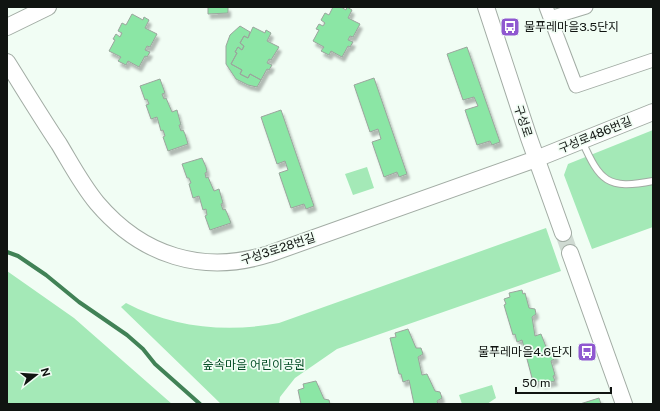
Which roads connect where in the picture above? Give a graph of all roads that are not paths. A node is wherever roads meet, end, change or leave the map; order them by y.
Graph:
1 (48, 7) edge
2 (486, 7) edge
3 (586, 7) edge
4 (548, 12) edge
5 (7, 27) edge
6 (653, 60) edge
7 (7, 62) edge
8 (653, 112) edge
9 (582, 141) junction
10 (536, 159) junction
11 (653, 180) edge
12 (563, 233) tunnel mouth
13 (570, 253) tunnel mouth
14 (624, 404) edge

1 - 5 street
2 - 10 street, 구성로
3 - 4 street
4 - 6 street
7 - 10 street, 구성3로28번길
8 - 9 street, 구성로486번길
9 - 10 street, 구성로486번길
9 - 11 lane
10 - 12 street, 구성로
13 - 14 street

